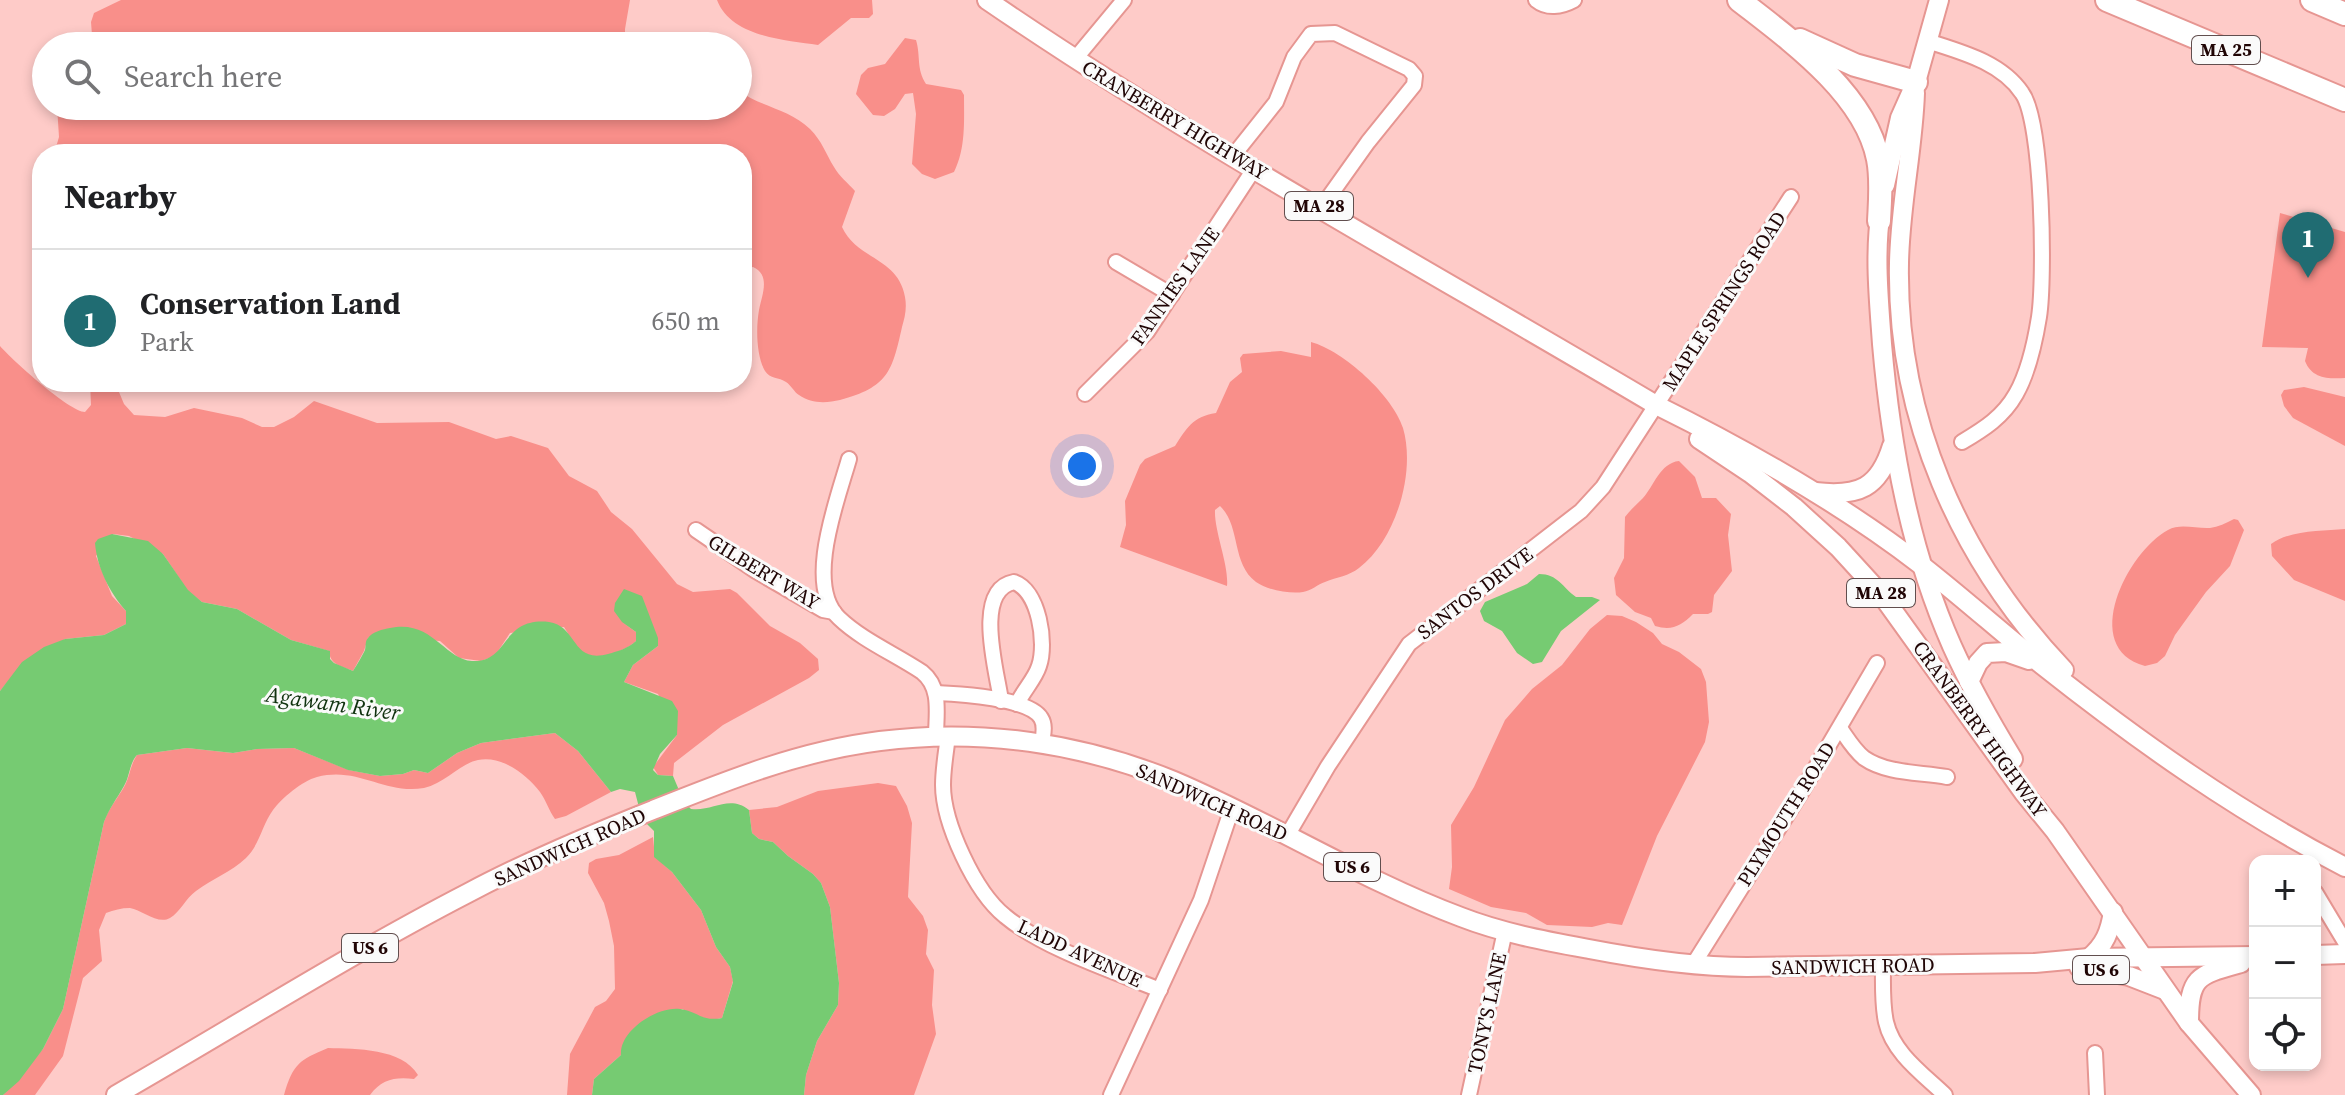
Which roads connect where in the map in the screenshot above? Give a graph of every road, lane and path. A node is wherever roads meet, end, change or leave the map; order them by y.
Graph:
1 (987, 0) edge
2 (1124, 0) edge
3 (1536, 0) edge
4 (1574, 0) edge
5 (1739, 0) edge
6 (1939, 0) edge
7 (2107, 0) edge
8 (2312, 0) edge
9 (2345, 14) edge
10 (1767, 22) junction
11 (1927, 41) junction
12 (1075, 59) junction
13 (1916, 82) junction
14 (2345, 100) edge
15 (1233, 156) junction
16 (1254, 169) junction
17 (1791, 197) dead end
18 (1321, 208) junction
19 (1879, 221) junction
20 (1116, 262) dead end
21 (1172, 295) junction
22 (1085, 394) dead end
23 (1656, 405) junction
24 (1962, 442) dead end
25 (1893, 443) junction
26 (849, 459) dead end
27 (1811, 492) junction
28 (696, 530) dead end
29 (1922, 566) junction
30 (834, 612) junction
31 (1877, 663) dead end
32 (2043, 665) junction
33 (1969, 682) junction
34 (936, 693) junction
35 (1001, 701) junction
36 (1017, 704) junction
37 (2103, 711) junction
38 (1840, 728) junction
39 (942, 736) junction
40 (1042, 743) junction
41 (1947, 777) dead end
42 (1232, 808) junction
43 (2055, 831) junction
44 (1287, 836) junction
45 (2345, 867) edge
46 (2321, 902) edge
47 (2113, 912) junction
48 (1505, 931) junction
49 (2345, 942) edge
50 (2345, 954) edge
51 (2321, 955) edge
52 (2141, 957) junction
53 (2249, 957) edge
54 (2089, 958) junction
55 (2249, 959) edge
56 (2035, 963) junction
57 (1693, 965) junction
58 (1883, 965) junction
59 (1160, 990) junction
60 (2165, 990) junction
61 (2189, 1023) junction
62 (2095, 1053) dead end
63 (116, 1095) edge
64 (1111, 1095) edge
65 (1469, 1095) edge
66 (1945, 1095) edge
67 (2097, 1095) edge
68 (2251, 1095) edge

1 - 12 main road, CRANBERRY HIGHWAY / MA 28
2 - 12 street
3 - 4 street
5 - 10 highway
6 - 11 main road
7 - 14 highway, MA 25
8 - 9 highway
10 - 13 highway
10 - 19 highway
11 - 13 main road
11 - 24 street
12 - 15 main road, CRANBERRY HIGHWAY / MA 28
13 - 19 main road
13 - 37 main road
15 - 16 main road, CRANBERRY HIGHWAY / MA 28
15 - 18 street
16 - 18 main road, CRANBERRY HIGHWAY / MA 28
16 - 21 street, FANNIES LANE
17 - 23 street, MAPLE SPRINGS ROAD
18 - 23 main road, CRANBERRY HIGHWAY / MA 28
19 - 25 main road
20 - 21 street
21 - 22 street, FANNIES LANE
23 - 27 main road, CRANBERRY HIGHWAY / MA 28
23 - 43 main road, CRANBERRY HIGHWAY / MA 28
23 - 44 street, SANTOS DRIVE
25 - 27 main road
25 - 29 main road
26 - 30 street
27 - 29 main road, CRANBERRY HIGHWAY / MA 28
28 - 30 street, GILBERT WAY
29 - 32 main road, CRANBERRY HIGHWAY / MA 28
29 - 33 main road, CRANBERRY HIGHWAY
30 - 34 street, GILBERT WAY
31 - 38 street, PLYMOUTH ROAD
32 - 33 main road
32 - 37 main road, CRANBERRY HIGHWAY / MA 28
33 - 43 main road, CRANBERRY HIGHWAY
34 - 35 street
34 - 39 street, LADD AVENUE
35 - 36 street
35 - 36 street
36 - 40 street
37 - 45 main road, CRANBERRY HIGHWAY / MA 28
38 - 41 street
38 - 57 street, PLYMOUTH ROAD
39 - 40 main road, SANDWICH ROAD / US 6
39 - 59 street, LADD AVENUE
39 - 63 main road, SANDWICH ROAD / US 6
40 - 42 main road, SANDWICH ROAD / US 6
42 - 44 main road, SANDWICH ROAD / US 6
42 - 59 street
43 - 47 main road, CRANBERRY HIGHWAY / MA 28
44 - 48 main road, SANDWICH ROAD / US 6
46 - 49 street
47 - 52 main road, CRANBERRY HIGHWAY / MA 28
47 - 54 main road
48 - 57 main road, SANDWICH ROAD / US 6
48 - 65 street, TONY'S LANE
50 - 51 main road
52 - 53 main road, SANDWICH ROAD / US 6
52 - 54 main road, SANDWICH ROAD / US 6
52 - 60 main road, CRANBERRY HIGHWAY / MA 28
54 - 56 main road, SANDWICH ROAD / US 6
55 - 61 main road
56 - 58 main road, SANDWICH ROAD / US 6
56 - 60 main road, SANDWICH ROAD / US 6
57 - 58 main road, SANDWICH ROAD / US 6
58 - 66 street
59 - 64 street
60 - 61 main road, CRANBERRY HIGHWAY
61 - 68 main road, CRANBERRY HIGHWAY
62 - 67 street

